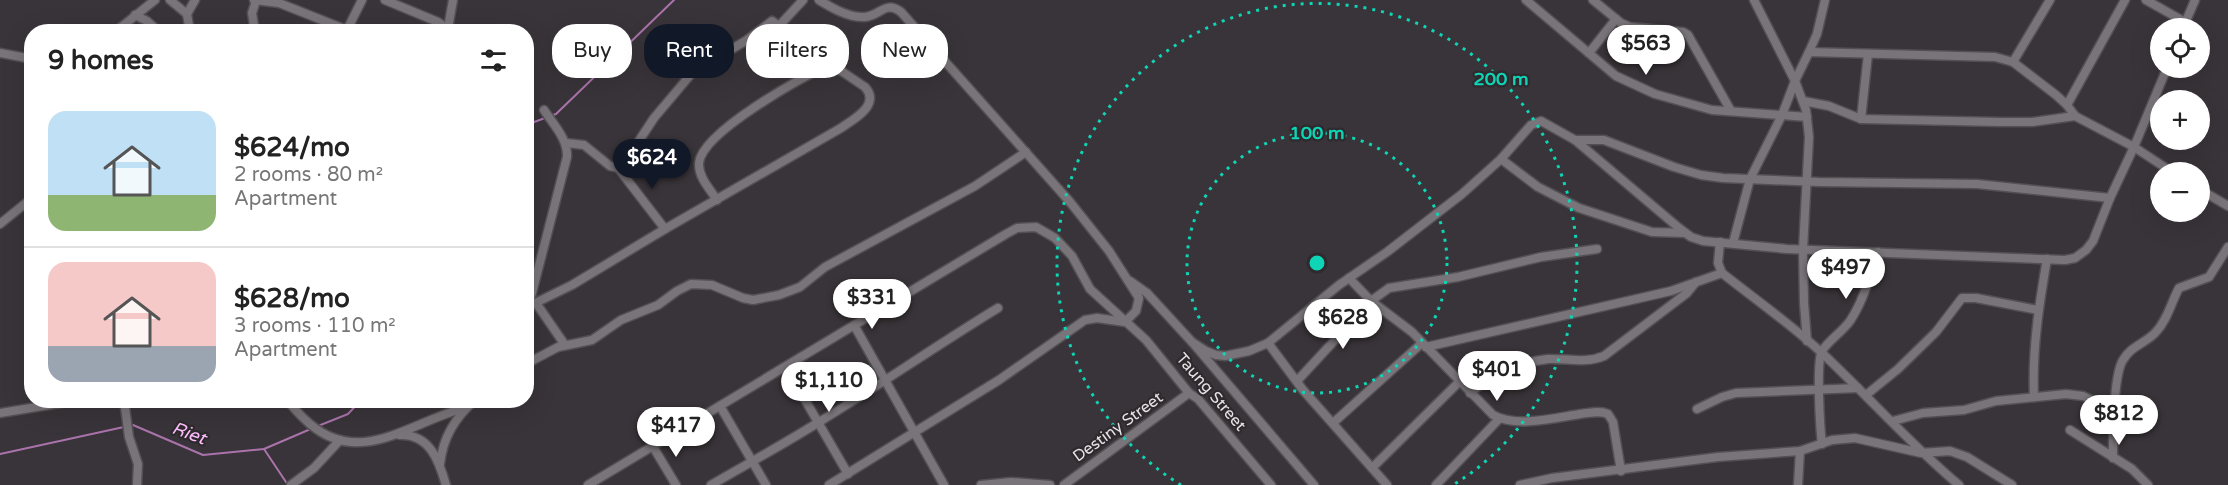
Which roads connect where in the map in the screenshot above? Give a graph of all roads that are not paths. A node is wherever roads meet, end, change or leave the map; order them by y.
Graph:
1 (155, 0) edge
2 (170, 0) edge
3 (195, 0) edge
4 (255, 0) edge
5 (362, 0) edge
6 (385, 0) edge
7 (453, 0) edge
8 (803, 0) edge
9 (819, 0) edge
10 (1526, 0) edge
11 (1593, 0) edge
12 (1754, 0) edge
13 (1826, 0) edge
14 (2050, 0) edge
15 (2125, 0) edge
16 (2146, 0) edge
17 (2195, 0) edge
18 (187, 14) junction
19 (135, 15) junction
20 (2173, 18) edge
21 (2187, 18) edge
22 (1616, 19) junction
23 (124, 24) edge
24 (150, 24) edge
25 (189, 24) edge
26 (253, 24) edge
27 (329, 24) edge
28 (350, 24) edge
29 (437, 24) edge
30 (451, 24) edge
31 (781, 24) edge
32 (746, 41) edge
33 (1809, 52) junction
34 (0, 53) edge
35 (1589, 53) junction
36 (1868, 54) junction
37 (24, 58) edge
38 (2013, 62) junction
39 (849, 76) edge
40 (802, 78) edge
41 (2163, 78) edge
42 (1795, 81) junction
43 (1803, 101) junction
44 (2067, 105) junction
45 (544, 110) dead end
46 (1731, 111) junction
47 (1782, 115) junction
48 (2075, 116) junction
49 (1807, 117) junction
50 (1862, 119) junction
51 (1575, 140) junction
52 (566, 143) junction
53 (2134, 147) junction
54 (1026, 152) junction
55 (1501, 159) junction
56 (2157, 162) edge
57 (618, 168) junction
58 (1750, 179) junction
59 (1806, 182) junction
60 (2210, 195) edge
61 (2109, 198) junction
62 (717, 200) junction
63 (24, 204) edge
64 (2228, 206) edge
65 (0, 224) edge
66 (665, 229) junction
67 (1685, 233) junction
68 (1720, 242) junction
69 (1733, 243) junction
70 (2228, 247) edge
71 (1597, 249) dead end
72 (1803, 249) junction
73 (1878, 252) junction
74 (2047, 259) junction
75 (2225, 261) edge
76 (1722, 273) junction
77 (1349, 279) junction
78 (1129, 280) junction
79 (1696, 282) junction
80 (534, 290) edge
81 (1371, 301) junction
82 (534, 304) edge
83 (998, 308) dead end
84 (534, 310) edge
85 (2038, 310) junction
86 (1125, 322) junction
87 (854, 325) junction
88 (1807, 341) junction
89 (1192, 342) junction
90 (1268, 343) junction
91 (565, 345) junction
92 (1424, 345) junction
93 (1821, 352) junction
94 (534, 359) edge
95 (786, 367) junction
96 (885, 380) junction
97 (1297, 381) junction
98 (1459, 382) junction
99 (1858, 388) junction
100 (1820, 391) junction
101 (1189, 393) junction
102 (1470, 393) junction
103 (1866, 395) junction
104 (2034, 397) junction
105 (720, 406) junction
106 (30, 408) edge
107 (124, 408) edge
108 (293, 408) edge
109 (459, 408) edge
110 (466, 408) edge
111 (1697, 409) dead end
112 (2115, 411) junction
113 (0, 413) edge
114 (1499, 419) junction
115 (1893, 421) junction
116 (819, 423) junction
117 (1333, 423) junction
118 (2070, 430) dead end
119 (915, 432) junction
120 (397, 435) junction
121 (340, 440) junction
122 (1822, 444) junction
123 (652, 445) junction
124 (1800, 451) junction
125 (1921, 453) junction
126 (2113, 458) junction
127 (751, 461) junction
128 (440, 465) junction
129 (1372, 468) junction
130 (1621, 471) junction
131 (848, 474) junction
132 (1268, 482) edge
133 (601, 483) edge
134 (137, 485) edge
135 (291, 485) edge
136 (446, 485) edge
137 (588, 485) edge
138 (676, 485) edge
139 (711, 485) edge
140 (766, 485) edge
141 (829, 485) edge
142 (944, 485) edge
143 (981, 485) edge
144 (1050, 485) edge
145 (1064, 485) edge
146 (1256, 485) edge
147 (1314, 485) edge
148 (1388, 485) edge
149 (1436, 485) edge
150 (1520, 485) edge
151 (1798, 485) edge
152 (1959, 485) edge
153 (2012, 485) edge
154 (2148, 485) edge

1 - 19 street
2 - 18 street
3 - 18 street
4 - 26 street
4 - 27 street
5 - 28 street
6 - 29 street
7 - 30 street
8 - 31 street
9 - 54 street
10 - 35 street
11 - 22 street
12 - 42 street
13 - 33 street
14 - 38 street
15 - 44 street
16 - 20 street
17 - 21 street
18 - 25 street
19 - 23 street
19 - 24 street
22 - 35 street
22 - 46 street
32 - 57 street
33 - 36 street
33 - 42 street
34 - 37 street
35 - 46 street
36 - 38 street
36 - 50 street
38 - 44 street
39 - 62 street
40 - 62 street
41 - 53 street
42 - 43 street
42 - 47 street
43 - 49 street
43 - 50 street
44 - 48 street
45 - 52 street
46 - 47 street
47 - 49 street
47 - 58 street
48 - 50 street
48 - 53 street
49 - 59 street
51 - 55 street
51 - 58 street
51 - 67 street
52 - 57 street
52 - 80 street
53 - 56 street
53 - 61 street
54 - 78 street
54 - 91 street
55 - 67 street
55 - 77 street
57 - 66 street
58 - 59 street
58 - 69 street
59 - 61 street
59 - 72 street
60 - 64 street
61 - 74 street
62 - 66 street
63 - 65 street
66 - 82 street
67 - 68 street
68 - 69 street
68 - 76 street
69 - 72 street
70 - 75 street
71 - 81 street
72 - 73 street
72 - 88 street
73 - 74 street
73 - 93 street
74 - 85 street
75 - 112 street
76 - 79 street
76 - 88 street
77 - 81 street
77 - 90 street
78 - 86 street
78 - 89 street
79 - 92 street
79 - 102 street
81 - 92 street
81 - 97 street
83 - 96 street
84 - 91 street
85 - 103 street
85 - 104 street
86 - 87 street, Taung Street
86 - 101 street, Taung Street
86 - 119 street
87 - 95 street
87 - 96 street
88 - 93 street
89 - 90 street
89 - 147 street
90 - 97 street
91 - 94 street
92 - 98 street
92 - 117 street
93 - 99 street
93 - 100 street
95 - 105 street
95 - 116 street
96 - 116 street
96 - 119 street
97 - 117 street
98 - 102 street
98 - 129 street
99 - 100 street
99 - 103 street
100 - 111 street
100 - 122 street
101 - 132 street, Taung Street
101 - 145 street, Destiny Street
102 - 114 street
103 - 115 street
104 - 112 street
104 - 115 street
105 - 123 street
105 - 127 street
106 - 113 street
107 - 134 street
108 - 121 street
109 - 120 street
110 - 128 street
112 - 126 street
114 - 130 street
114 - 149 street
115 - 125 street
116 - 127 street
116 - 131 street
117 - 129 street
118 - 126 street
119 - 131 street
119 - 142 street
120 - 121 street
120 - 128 street
121 - 135 street
122 - 124 street
122 - 125 street
123 - 133 street
123 - 138 street
124 - 130 street
124 - 151 street
125 - 152 street
125 - 153 street
126 - 154 street
127 - 139 street
127 - 140 street
128 - 136 street
129 - 148 street
130 - 150 street
131 - 141 street
132 - 146 street
133 - 137 street
143 - 144 street

